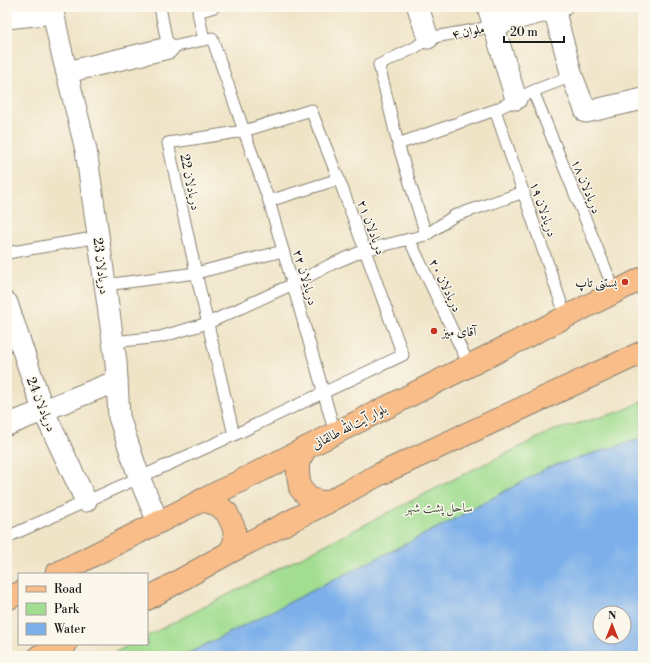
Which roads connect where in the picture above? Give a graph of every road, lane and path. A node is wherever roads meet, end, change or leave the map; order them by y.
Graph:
1 (160, 7) edge
2 (214, 7) edge
3 (418, 7) edge
4 (558, 8) edge
5 (53, 10) edge
6 (491, 16) edge
7 (7, 18) edge
8 (428, 38) junction
9 (204, 40) junction
10 (168, 48) junction
11 (67, 72) junction
12 (572, 76) junction
13 (525, 95) junction
14 (643, 99) edge
15 (495, 110) junction
16 (244, 131) junction
17 (398, 144) junction
18 (339, 179) junction
19 (524, 192) junction
20 (269, 201) junction
21 (426, 235) junction
22 (99, 237) junction
23 (409, 239) junction
24 (365, 250) junction
25 (284, 251) junction
26 (7, 253) edge
27 (196, 272) junction
28 (643, 278) edge
29 (293, 284) junction
30 (105, 285) junction
31 (615, 292) junction
32 (8, 308) edge
33 (566, 317) junction
34 (208, 323) junction
35 (113, 342) junction
36 (643, 352) edge
37 (469, 365) junction
38 (117, 381) junction
39 (324, 392) junction
40 (43, 410) junction
41 (7, 425) edge
42 (335, 433) junction
43 (234, 435) junction
44 (306, 448) junction
45 (138, 477) junction
46 (202, 500) junction
47 (86, 501) junction
48 (326, 503) junction
49 (158, 522) junction
50 (7, 537) edge
51 (230, 552) junction
52 (58, 573) edge
53 (148, 598) edge
54 (64, 645) edge
55 (39, 656) edge

1 - 10 lane
2 - 9 lane
3 - 8 street
4 - 6 street, ملوان ۴
4 - 12 street
5 - 7 street
5 - 11 street, دریادلان 23
6 - 8 lane, ملوان ۴
6 - 13 street
8 - 17 lane, ملوان ۴
9 - 10 lane
9 - 16 lane
10 - 11 street
11 - 22 street, دریادلان 23
12 - 13 lane
12 - 14 street
13 - 15 lane
13 - 31 lane, دریادلان ۱۸
15 - 17 lane
15 - 19 lane, دریادلان ۱۹
16 - 18 lane, دریادلان ۲۱
16 - 20 lane, دریادلان ۲۲
16 - 27 lane, دریادلان 22
17 - 21 lane
18 - 20 lane
18 - 24 lane, دریادلان ۲۱
19 - 21 lane
19 - 33 lane, دریادلان ۱۹
20 - 25 lane, دریادلان ۲۲
21 - 23 lane
22 - 26 lane
22 - 30 street, دریادلان 23
23 - 24 lane
23 - 37 lane, دریادلان ۲۰
24 - 29 lane
24 - 39 lane, دریادلان ۲۱
25 - 27 lane
25 - 29 lane, دریادلان ۲۲
27 - 30 lane
27 - 34 lane, دریادلان 22
28 - 31 main road, بلوار آیت‌الله طالقانی
29 - 34 lane
29 - 39 lane, دریادلان ۲۲
30 - 35 street, دریادلان 23
31 - 33 main road, بلوار آیت‌الله طالقانی
32 - 40 street, دریادلان 24
33 - 37 main road, بلوار آیت‌الله طالقانی
34 - 35 lane
34 - 43 lane, دریادلان 22
35 - 38 street, دریادلان 23
36 - 48 main road
37 - 42 main road, بلوار آیت‌الله طالقانی
38 - 40 street
38 - 45 street, دریادلان 23
39 - 42 lane, دریادلان ۲۲
39 - 43 lane
40 - 41 street
40 - 47 street, دریادلان 24
42 - 44 main road, بلوار آیت‌الله طالقانی
43 - 45 lane
44 - 46 main road, بلوار آیت‌الله طالقانی
44 - 48 main road
45 - 47 lane
45 - 49 street, دریادلان 23
46 - 49 main road, بلوار آیت‌الله طالقانی
46 - 51 main road
47 - 50 lane
48 - 51 main road
49 - 52 main road, بلوار آیت‌الله طالقانی
51 - 53 main road
54 - 55 main road

